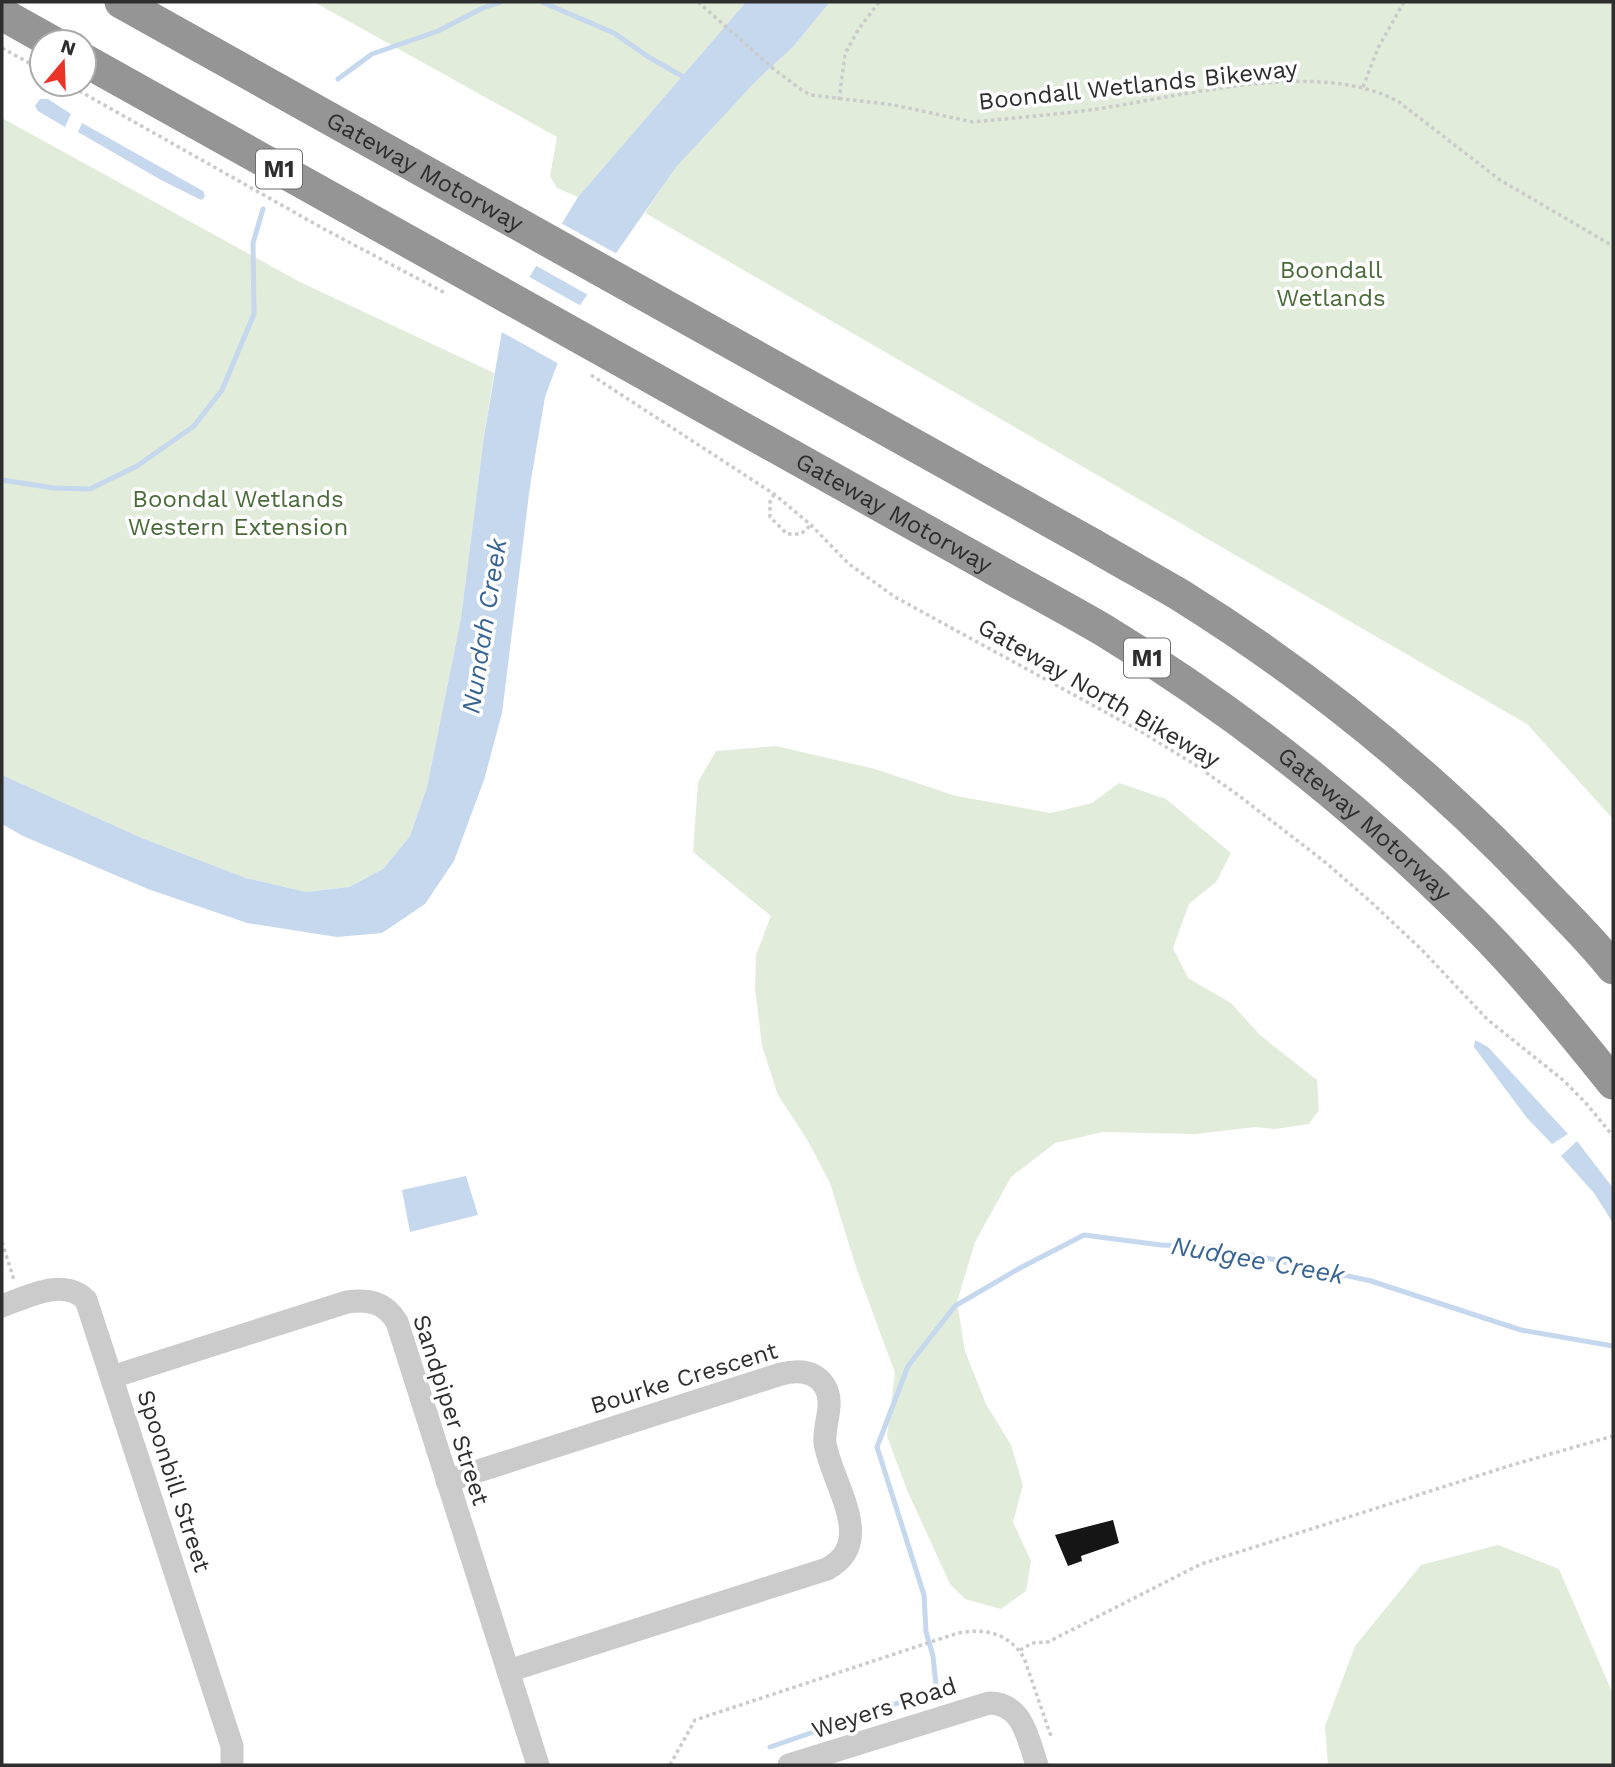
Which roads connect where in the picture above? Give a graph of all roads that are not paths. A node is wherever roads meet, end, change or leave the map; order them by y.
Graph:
1 (121, 2) edge
2 (2, 14) edge
3 (28, 29) edge
4 (98, 68) edge
5 (1613, 968) edge
6 (1613, 1083) edge
7 (11, 1303) edge
8 (113, 1377) junction
9 (447, 1481) junction
10 (508, 1671) junction
11 (232, 1765) edge
12 (538, 1765) edge
13 (789, 1765) edge
14 (1037, 1765) edge

1 - 5 highway, Gateway Motorway
2 - 3 highway
4 - 6 highway, Gateway Motorway / M1
7 - 8 street, Spoonbill Street
8 - 9 street, Sandpiper Street
8 - 11 street, Spoonbill Street
9 - 10 street, Sandpiper Street
9 - 10 street, Bourke Crescent
10 - 12 street, Sandpiper Street
13 - 14 street, Weyers Road

